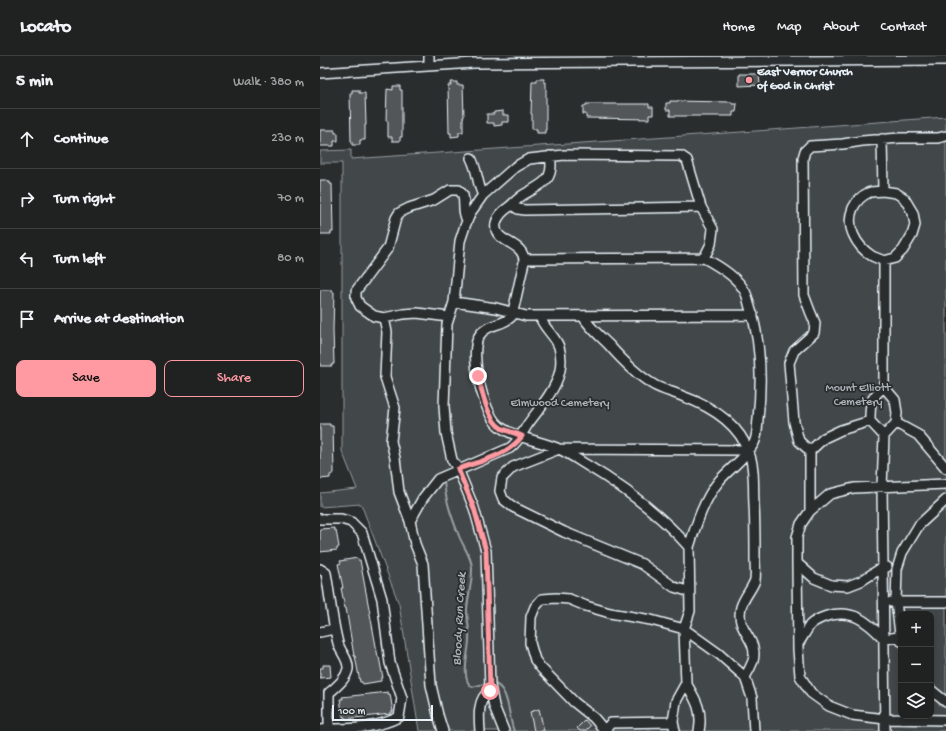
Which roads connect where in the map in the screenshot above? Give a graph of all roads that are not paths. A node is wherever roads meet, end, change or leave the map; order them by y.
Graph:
1 (429, 56) edge
2 (770, 58) edge
3 (922, 58) edge
4 (474, 60) edge
5 (946, 60) edge
6 (429, 66) junction
7 (320, 73) edge
8 (946, 136) edge
9 (882, 139) junction
10 (550, 156) junction
11 (471, 158) dead end
12 (883, 191) junction
13 (483, 195) junction
14 (512, 205) junction
15 (701, 207) junction
16 (467, 220) junction
17 (524, 258) junction
18 (704, 258) junction
19 (884, 261) junction
20 (454, 302) junction
21 (512, 312) junction
22 (540, 316) junction
23 (583, 316) junction
24 (753, 316) junction
25 (449, 317) junction
26 (384, 318) junction
27 (884, 387) junction
28 (870, 420) junction
29 (896, 423) junction
30 (522, 436) junction
31 (884, 436) junction
32 (559, 449) junction
33 (748, 450) junction
34 (810, 451) junction
35 (946, 468) edge
36 (458, 469) junction
37 (946, 484) edge
38 (882, 487) junction
39 (946, 500) edge
40 (810, 511) junction
41 (320, 519) edge
42 (410, 521) junction
43 (689, 547) junction
44 (797, 563) junction
45 (883, 567) junction
46 (320, 569) edge
47 (896, 569) junction
48 (689, 590) junction
49 (884, 602) junction
50 (896, 602) junction
51 (946, 602) edge
52 (898, 620) edge
53 (334, 629) junction
54 (684, 629) junction
55 (320, 632) edge
56 (884, 639) junction
57 (898, 639) edge
58 (798, 644) junction
59 (745, 677) junction
60 (686, 683) junction
61 (490, 686) junction
62 (320, 688) edge
63 (934, 692) edge
64 (329, 693) junction
65 (946, 702) edge
66 (885, 719) junction
67 (946, 720) edge
68 (674, 727) edge
69 (327, 730) edge
70 (443, 731) edge
71 (480, 731) edge
72 (504, 731) edge
73 (605, 731) edge
74 (699, 731) edge
75 (754, 731) edge
76 (885, 731) edge

1 - 6 street
2 - 3 street
2 - 4 street
3 - 5 street
4 - 6 street
6 - 7 street
8 - 9 street
9 - 12 street
9 - 34 street
10 - 13 street
10 - 14 street
10 - 15 street
11 - 13 street
12 - 19 street
12 - 19 street
13 - 16 street
14 - 15 street
14 - 17 street
15 - 18 street
16 - 20 street
16 - 26 street
17 - 18 street
17 - 21 street
18 - 24 street
19 - 27 street
20 - 21 street
20 - 25 street
21 - 22 street
21 - 30 street
22 - 23 street
22 - 30 street
23 - 24 street
23 - 33 street
24 - 33 street
25 - 26 street
25 - 36 street
26 - 42 street
27 - 28 street
27 - 29 street
28 - 31 street
28 - 34 street
29 - 31 street
29 - 35 street
30 - 32 street
30 - 36 street
31 - 38 street
32 - 33 street
32 - 43 street
32 - 48 street
33 - 43 street
33 - 59 street
34 - 40 street
36 - 42 street
36 - 61 street
37 - 38 street
38 - 40 street
38 - 45 street
39 - 47 street
40 - 44 street
41 - 69 street
42 - 70 street
43 - 48 street
44 - 45 street
44 - 58 street
45 - 47 street
45 - 49 street
46 - 53 street
47 - 50 street
48 - 54 street
49 - 50 street
49 - 56 street
50 - 51 street
50 - 52 street
53 - 55 street
53 - 64 street
54 - 59 street
54 - 60 street
54 - 73 street
56 - 57 street
56 - 58 street
56 - 66 street
58 - 66 street
59 - 75 street
60 - 68 street
60 - 74 street
61 - 71 street
61 - 72 street
62 - 64 street
63 - 65 street
64 - 69 street
66 - 67 street
66 - 76 street
68 - 73 street

